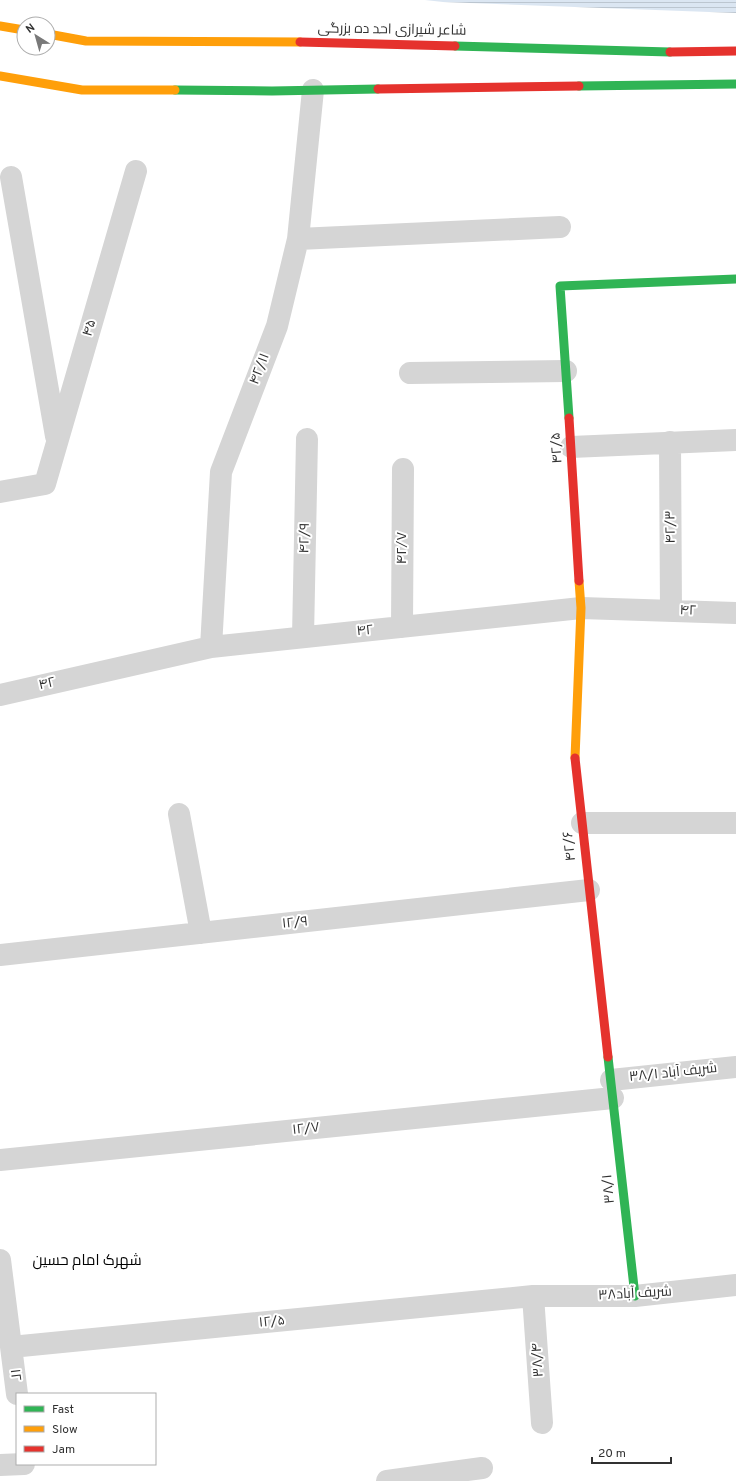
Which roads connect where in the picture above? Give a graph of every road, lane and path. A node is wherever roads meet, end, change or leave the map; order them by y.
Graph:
1 (0, 26) edge
2 (16, 29) edge
3 (56, 35) edge
4 (736, 51) edge
5 (0, 76) edge
6 (736, 84) edge
7 (313, 90) junction
8 (136, 171) dead end
9 (11, 177) dead end
10 (560, 227) dead end
11 (298, 239) junction
12 (736, 279) edge
13 (566, 371) junction
14 (410, 373) dead end
15 (307, 439) dead end
16 (736, 440) edge
17 (57, 441) junction
18 (670, 442) junction
19 (571, 447) junction
20 (403, 469) dead end
21 (0, 492) edge
22 (581, 608) junction
23 (671, 611) junction
24 (736, 613) edge
25 (402, 627) junction
26 (303, 637) junction
27 (211, 647) junction
28 (0, 695) edge
29 (179, 814) dead end
30 (582, 823) junction
31 (736, 823) edge
32 (589, 890) junction
33 (200, 933) junction
34 (0, 955) edge
35 (736, 1067) edge
36 (612, 1089) junction
37 (0, 1160) edge
38 (0, 1260) edge
39 (736, 1285) edge
40 (533, 1296) junction
41 (635, 1296) junction
42 (3, 1308) edge
43 (11, 1347) junction
44 (17, 1393) edge
45 (542, 1423) dead end
46 (16, 1464) edge
47 (0, 1465) edge
48 (25, 1465) edge
49 (482, 1468) dead end
50 (28, 1481) edge
51 (387, 1481) edge

1 - 2 street
3 - 4 street, شاعر شیرازی احد ده بزرگی
5 - 7 street
6 - 7 street
7 - 11 street, ۴۲/۱۱
8 - 17 street, ۴۵
9 - 17 street
10 - 11 street
11 - 27 street, ۴۲/۱۱
12 - 13 street, ۴۲/۵
13 - 14 street
13 - 19 street, ۴۲/۵
15 - 26 street, ۴۲/۹
16 - 18 street
17 - 21 street, ۴۵
18 - 19 street
18 - 23 street, ۴۲/۳
19 - 22 street, ۴۲/۵
20 - 25 street, ۴۲/۷
22 - 23 street, ۴۲
22 - 25 street, ۴۲
22 - 30 street, ۴۲/۶
23 - 24 street, ۴۲
25 - 26 street, ۴۲
26 - 27 street, ۴۲
27 - 28 street, ۴۲
29 - 33 street
30 - 31 street
30 - 32 street, ۴۲/۶
32 - 33 street, ۱۲/۹
32 - 36 street, ۴۲/۶
33 - 34 street, ۱۲/۹
35 - 36 street, ۳۸/۱ شریف آباد
36 - 37 street, ۱۲/۷
36 - 41 street, ۳۸/۱
38 - 42 street, ۱۲
39 - 41 street, شریف آباد۳۸
40 - 41 street, شریف آباد۳۸
40 - 43 street, ۱۲/۵
40 - 45 street, ۳۸/۴
42 - 43 street, ۱۲
43 - 44 street, ۱۲
46 - 47 street
48 - 50 street
49 - 51 street

